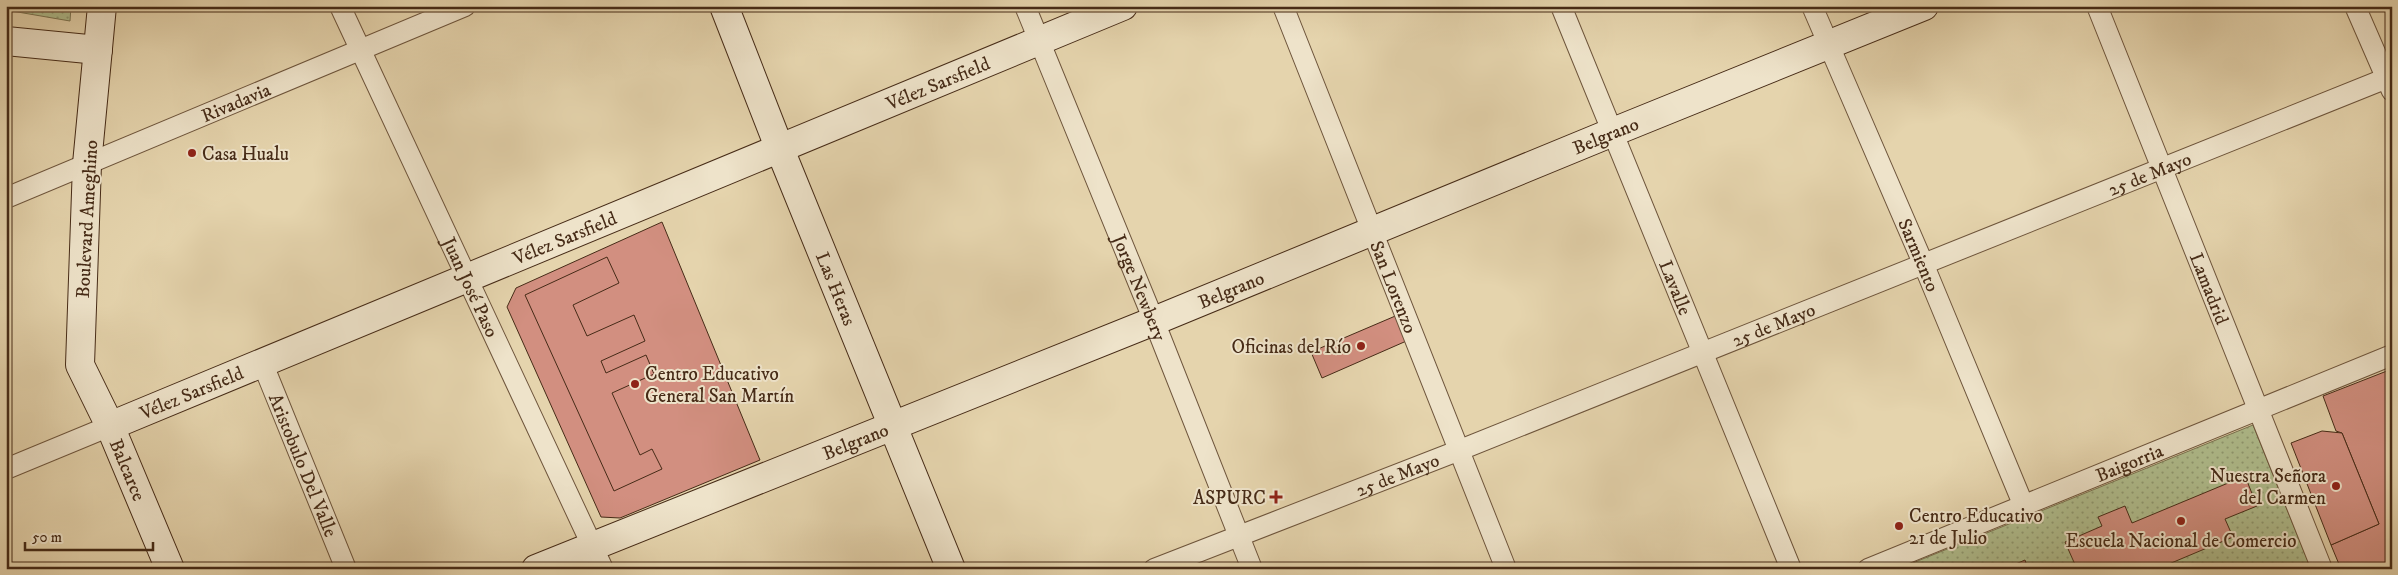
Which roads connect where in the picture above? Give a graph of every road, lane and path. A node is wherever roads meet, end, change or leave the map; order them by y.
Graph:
1 (102, 6) edge
2 (340, 6) edge
3 (465, 6) edge
4 (724, 6) edge
5 (1025, 6) edge
6 (1123, 6) edge
7 (1283, 6) edge
8 (1561, 6) edge
9 (1812, 6) edge
10 (1924, 6) edge
11 (2097, 6) edge
12 (2356, 6) edge
13 (6, 41) edge
14 (1040, 41) junction
15 (1828, 45) junction
16 (98, 50) junction
17 (360, 50) junction
18 (2390, 82) edge
19 (1613, 132) junction
20 (779, 148) junction
21 (87, 164) junction
22 (2162, 167) junction
23 (6, 198) edge
24 (1372, 231) junction
25 (1923, 263) junction
26 (467, 278) junction
27 (1154, 321) junction
28 (1702, 352) junction
29 (2392, 355) edge
30 (262, 362) junction
31 (2258, 408) junction
32 (110, 426) junction
33 (894, 426) junction
34 (1460, 450) junction
35 (6, 470) edge
36 (2023, 504) junction
37 (1238, 537) junction
38 (597, 558) edge
39 (165, 567) edge
40 (346, 569) edge
41 (536, 569) edge
42 (951, 569) edge
43 (1154, 569) edge
44 (1252, 569) edge
45 (1506, 569) edge
46 (1791, 569) edge
47 (1868, 569) edge
48 (2322, 569) edge

1 - 16 main road, Boulevard Ameghino
2 - 17 street, Juan José Paso
3 - 17 street, Rivadavia
4 - 20 main road, Las Heras
5 - 14 street, Jorge Newbery
6 - 14 main road, Vélez Sarsfield
7 - 24 street, San Lorenzo
8 - 19 street, Lavalle
9 - 15 street, Sarmiento
10 - 15 main road, Belgrano
11 - 22 street, Lamadrid
12 - 18 street
13 - 16 main road
14 - 20 main road, Vélez Sarsfield
14 - 27 street, Jorge Newbery
15 - 19 main road, Belgrano
15 - 25 street, Sarmiento
16 - 21 main road, Boulevard Ameghino
17 - 21 street, Rivadavia
17 - 26 street, Juan José Paso
18 - 22 street, 25 de Mayo
19 - 24 main road, Belgrano
19 - 28 street, Lavalle
20 - 26 main road, Vélez Sarsfield
20 - 33 main road, Las Heras
21 - 23 street, Rivadavia
21 - 32 main road, Boulevard Ameghino
22 - 25 street, 25 de Mayo
22 - 31 street, Lamadrid
24 - 27 main road, Belgrano
24 - 34 street, San Lorenzo
25 - 28 street, 25 de Mayo
25 - 36 street, Sarmiento
26 - 30 main road, Vélez Sarsfield
26 - 38 street, Juan José Paso
27 - 33 main road, Belgrano
27 - 37 street, Jorge Newbery
28 - 34 street, 25 de Mayo
28 - 46 street, Lavalle
29 - 31 street, Baigorria
30 - 32 main road, Vélez Sarsfield
30 - 40 street, Aristobulo Del Valle
31 - 36 street, Baigorria
31 - 48 street, Lamadrid
32 - 35 street, Vélez Sarsfield
32 - 39 main road, Balcarce
33 - 38 main road, Belgrano
33 - 42 main road, Las Heras
34 - 37 street, 25 de Mayo
34 - 45 street, San Lorenzo
36 - 47 street, Baigorria
37 - 43 street, 25 de Mayo
37 - 44 street, Jorge Newbery
38 - 41 main road, Belgrano

